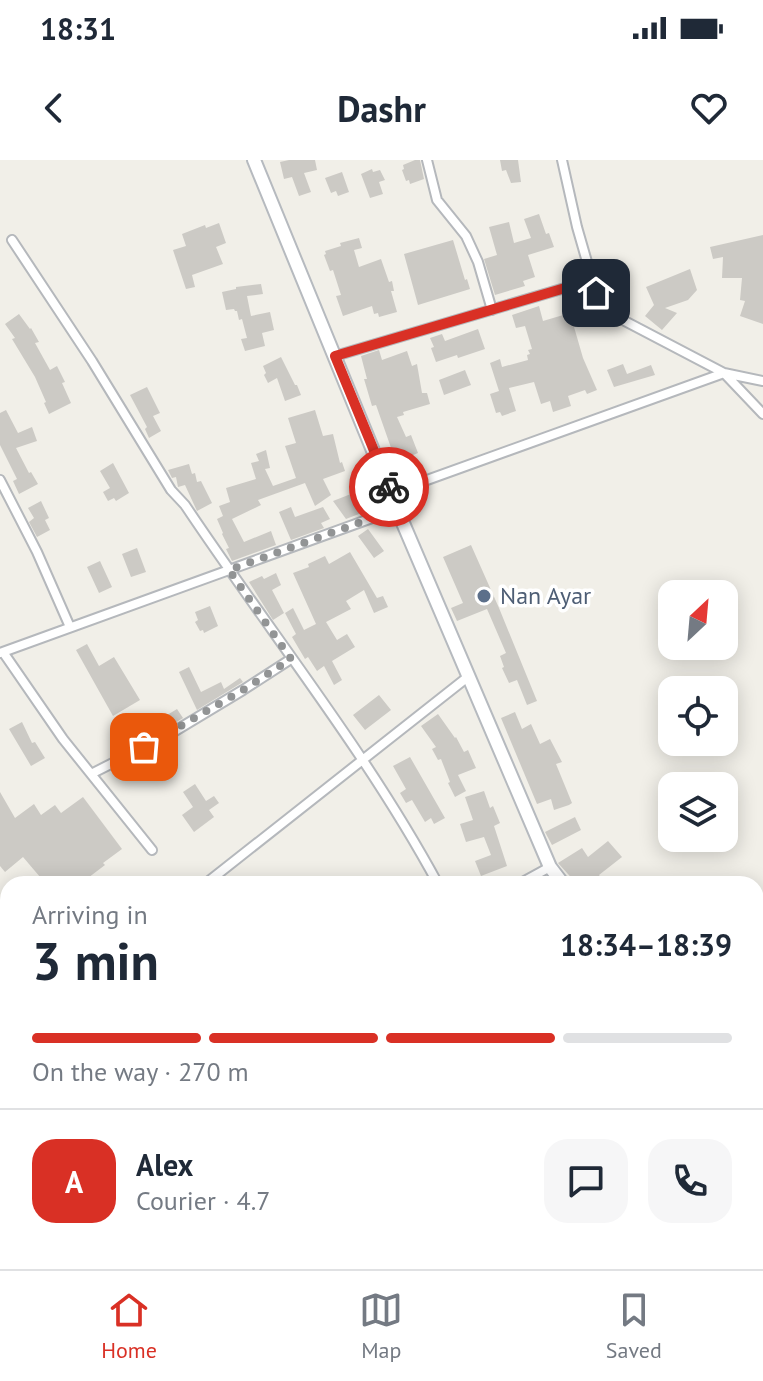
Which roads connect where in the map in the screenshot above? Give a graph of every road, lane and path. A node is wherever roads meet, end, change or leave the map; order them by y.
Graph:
1 (254, 160) edge
2 (427, 160) edge
3 (562, 160) edge
4 (12, 240) dead end
5 (592, 280) junction
6 (492, 310) junction
7 (335, 356) junction
8 (724, 373) junction
9 (763, 381) edge
10 (763, 414) edge
11 (0, 480) edge
12 (391, 493) junction
13 (397, 509) junction
14 (229, 570) junction
15 (70, 627) junction
16 (1, 652) edge
17 (291, 659) junction
18 (469, 676) junction
19 (362, 761) junction
20 (91, 774) junction
21 (152, 850) dead end
22 (550, 867) junction
23 (215, 876) edge
24 (434, 876) edge
25 (534, 876) edge
26 (557, 876) edge

1 - 7 main road
2 - 6 street
3 - 5 street
4 - 14 street
5 - 6 street
5 - 8 street
6 - 7 street
7 - 12 main road
8 - 9 street
8 - 10 street
8 - 12 street
11 - 15 street
12 - 13 main road
13 - 14 street
13 - 18 main road
14 - 15 street
14 - 17 street
15 - 16 street
16 - 20 street
17 - 19 street
17 - 20 street
18 - 19 street
18 - 22 main road
19 - 23 street
19 - 24 street
20 - 21 street
22 - 25 street
22 - 26 main road

